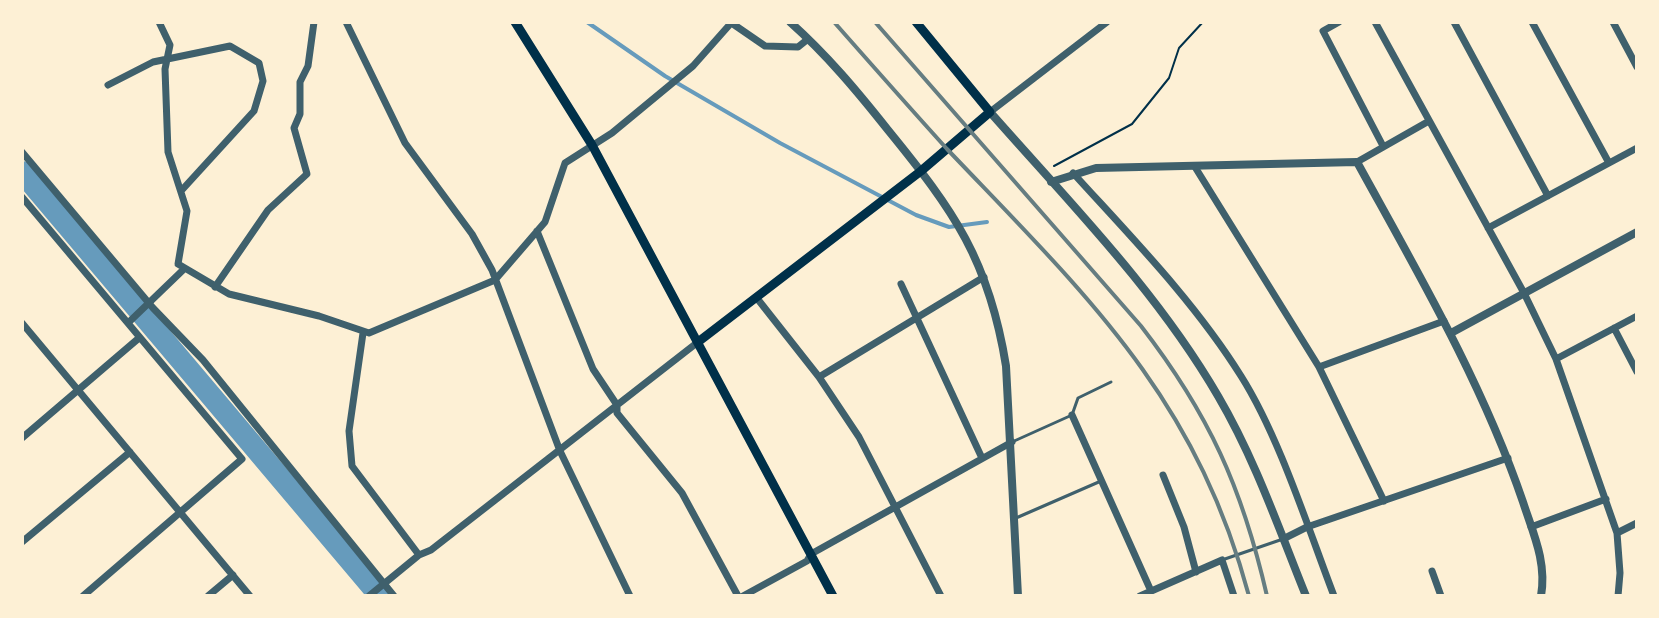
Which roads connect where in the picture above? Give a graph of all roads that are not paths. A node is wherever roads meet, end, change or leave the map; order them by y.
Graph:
1 (159, 22) edge
2 (314, 22) edge
3 (346, 22) edge
4 (515, 22) edge
5 (790, 22) edge
6 (916, 22) edge
7 (1107, 22) edge
8 (1339, 22) edge
9 (1375, 22) edge
10 (1454, 22) edge
11 (1532, 22) edge
12 (1613, 22) edge
13 (733, 23) edge
14 (808, 39) junction
15 (166, 60) junction
16 (1637, 67) edge
17 (108, 85) dead end
18 (990, 112) junction
19 (1429, 121) junction
20 (592, 145) junction
21 (1383, 146) junction
22 (1635, 150) edge
23 (22, 152) edge
24 (1637, 159) edge
25 (1357, 162) junction
26 (1609, 163) junction
27 (1195, 167) junction
28 (921, 171) junction
29 (1073, 173) junction
30 (1051, 182) junction
31 (181, 191) junction
32 (1548, 196) junction
33 (22, 197) edge
34 (1488, 228) junction
35 (537, 231) junction
36 (1637, 232) edge
37 (183, 270) junction
38 (984, 277) junction
39 (495, 280) junction
40 (901, 284) dead end
41 (215, 287) junction
42 (1524, 293) junction
43 (756, 297) junction
44 (149, 305) junction
45 (917, 316) junction
46 (1637, 316) edge
47 (130, 321) junction
48 (1444, 321) junction
49 (23, 328) edge
50 (1614, 328) junction
51 (363, 333) junction
52 (1451, 333) junction
53 (139, 338) junction
54 (698, 342) junction
55 (1556, 359) junction
56 (1319, 367) junction
57 (1637, 372) edge
58 (819, 377) junction
59 (1111, 382) dead end
60 (77, 391) junction
61 (617, 405) junction
62 (1072, 415) junction
63 (22, 438) edge
64 (1012, 442) junction
65 (560, 451) junction
66 (130, 452) junction
67 (981, 456) junction
68 (1508, 458) junction
69 (1163, 475) dead end
70 (1101, 481) junction
71 (1606, 499) junction
72 (1384, 501) junction
73 (895, 506) junction
74 (181, 513) junction
75 (1016, 518) junction
76 (1637, 523) edge
77 (1307, 527) junction
78 (1531, 527) junction
79 (1617, 533) junction
80 (1283, 539) junction
81 (22, 542) edge
82 (811, 554) junction
83 (419, 555) junction
84 (1222, 560) junction
85 (1432, 571) dead end
86 (1196, 572) junction
87 (233, 575) junction
88 (383, 585) junction
89 (1151, 591) junction
90 (370, 595) edge
91 (83, 596) edge
92 (208, 596) edge
93 (250, 596) edge
94 (394, 596) edge
95 (630, 596) edge
96 (740, 596) edge
97 (833, 596) edge
98 (941, 596) edge
99 (1018, 596) edge
100 (1140, 596) edge
101 (1234, 596) edge
102 (1306, 596) edge
103 (1334, 596) edge
104 (1441, 596) edge
105 (1541, 596) edge
106 (1618, 596) edge

1 - 15 street
2 - 41 street
3 - 39 street
4 - 20 main road
5 - 14 street
6 - 18 main road
7 - 18 street
8 - 21 street
9 - 19 street
10 - 32 street
11 - 26 street
12 - 16 street
13 - 14 street
13 - 20 street
14 - 28 street
15 - 17 street
15 - 31 street
15 - 31 street
18 - 28 main road
18 - 30 street
19 - 21 street
19 - 34 street
20 - 35 street
20 - 54 main road
21 - 25 street
22 - 24 street
22 - 26 street
23 - 44 street
25 - 27 street
25 - 48 street
26 - 32 street
27 - 29 street
27 - 56 street
28 - 38 street
28 - 43 main road
29 - 30 street
29 - 77 street
30 - 80 street
31 - 37 street
32 - 34 street
33 - 47 street
34 - 42 street
35 - 39 street
35 - 61 street
36 - 42 street
37 - 41 street
37 - 44 street
38 - 45 street
38 - 64 street
39 - 51 street
39 - 65 street
40 - 45 street
41 - 51 street
42 - 52 street
42 - 55 street
43 - 54 main road
43 - 58 street
44 - 47 street
44 - 88 street
45 - 58 street
45 - 67 street
46 - 50 street
47 - 53 street
48 - 52 street
48 - 56 street
49 - 60 street
50 - 55 street
50 - 57 street
51 - 83 street
52 - 68 street
53 - 60 street
53 - 74 street
54 - 61 street
54 - 82 main road
55 - 71 street
56 - 72 street
58 - 73 street
59 - 62 lane
60 - 63 street
60 - 66 street
61 - 65 street
61 - 96 street
62 - 64 lane
62 - 70 street
64 - 67 street
64 - 75 street
65 - 83 street
65 - 95 street
66 - 74 street
66 - 81 street
67 - 73 street
68 - 72 street
68 - 78 street
69 - 86 street
70 - 75 lane
70 - 89 street
71 - 78 street
71 - 79 street
72 - 77 street
73 - 82 street
73 - 98 street
74 - 87 street
74 - 91 street
75 - 99 street
76 - 79 street
77 - 80 street
77 - 103 street
78 - 105 street
79 - 106 street
80 - 84 lane
80 - 102 street
82 - 96 street
82 - 97 main road
83 - 88 street
84 - 86 street
84 - 101 street
85 - 104 street
86 - 89 street
87 - 92 street
87 - 93 street
88 - 90 street
88 - 94 street
89 - 100 street

